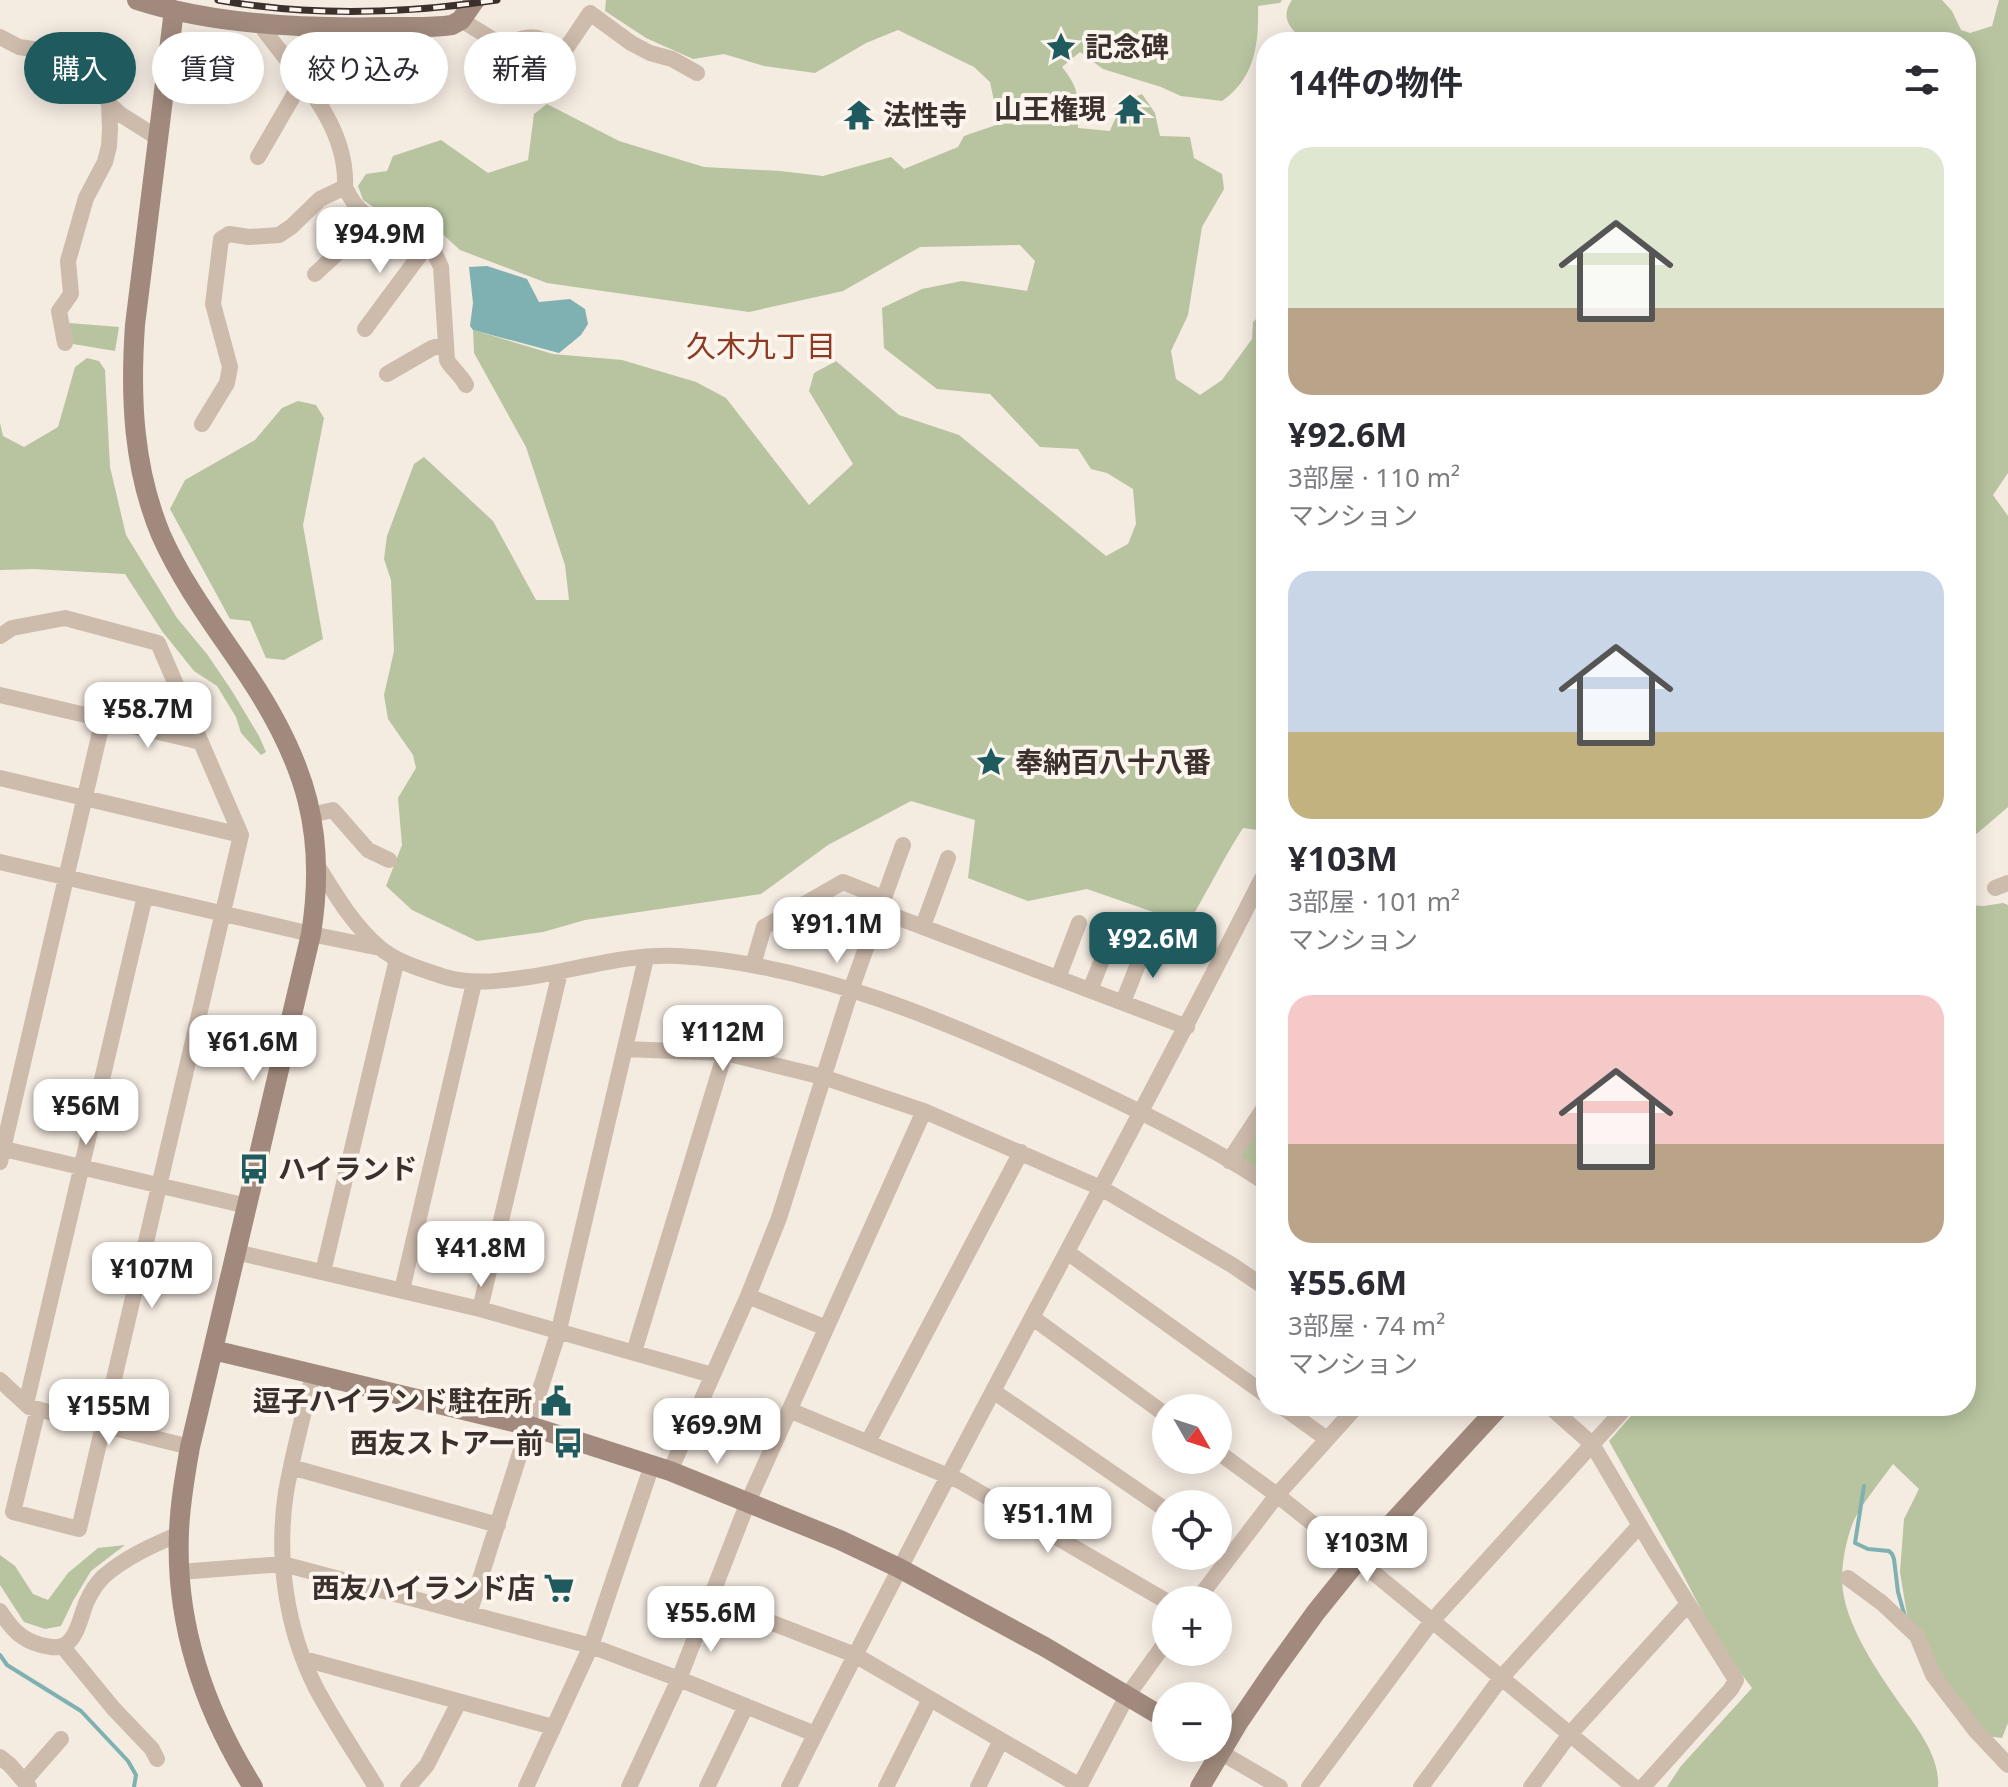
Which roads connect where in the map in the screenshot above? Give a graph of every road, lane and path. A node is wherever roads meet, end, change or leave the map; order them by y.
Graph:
1 (137, 0) edge
2 (475, 0) edge
3 (174, 10) junction
4 (461, 20) junction
5 (259, 23) junction
6 (0, 37) edge
7 (24, 48) edge
8 (280, 51) edge
9 (697, 73) dead end
10 (109, 104) joint
11 (289, 104) edge
12 (319, 104) edge
13 (158, 138) junction
14 (258, 157) dead end
15 (345, 187) junction
16 (373, 220) junction
17 (428, 244) junction
18 (315, 274) dead end
19 (365, 329) dead end
20 (65, 343) dead end
21 (446, 344) junction
22 (387, 374) dead end
23 (466, 385) dead end
24 (202, 424) dead end
25 (0, 636) edge
26 (0, 695) edge
27 (103, 719) junction
28 (201, 742) junction
29 (0, 778) edge
30 (85, 798) junction
31 (311, 815) junction
32 (241, 835) junction
33 (903, 845) dead end
34 (948, 858) dead end
35 (389, 860) dead end
36 (0, 862) edge
37 (317, 865) junction
38 (67, 877) junction
39 (1256, 890) edge
40 (145, 896) junction
41 (881, 904) junction
42 (224, 914) junction
43 (1079, 923) dead end
44 (923, 926) junction
45 (311, 934) junction
46 (1112, 935) dead end
47 (1146, 944) dead end
48 (380, 948) junction
49 (646, 958) junction
50 (397, 959) junction
51 (753, 965) junction
52 (560, 972) junction
53 (1058, 978) junction
54 (474, 983) junction
55 (851, 990) junction
56 (1090, 990) junction
57 (1123, 1002) junction
58 (1187, 1027) junction
59 (625, 1049) junction
60 (725, 1053) junction
61 (823, 1077) junction
62 (924, 1111) junction
63 (1142, 1112) junction
64 (1256, 1120) edge
65 (1021, 1152) junction
66 (1, 1153) edge
67 (1229, 1161) junction
68 (82, 1166) junction
69 (1256, 1177) edge
70 (160, 1186) junction
71 (1101, 1188) junction
72 (247, 1206) junction
73 (236, 1252) junction
74 (1067, 1252) junction
75 (323, 1272) junction
76 (1256, 1281) edge
77 (402, 1290) junction
78 (748, 1296) junction
79 (480, 1309) junction
80 (1033, 1318) junction
81 (826, 1328) junction
82 (559, 1330) junction
83 (213, 1350) junction
84 (634, 1352) junction
85 (313, 1374) junction
86 (712, 1375) junction
87 (0, 1380) edge
88 (1256, 1388) edge
89 (993, 1391) junction
90 (1152, 1405) edge
91 (32, 1407) junction
92 (789, 1410) junction
93 (1295, 1416) edge
94 (1348, 1416) edge
95 (1491, 1416) edge
96 (1560, 1416) edge
97 (1618, 1416) edge
98 (104, 1426) junction
99 (530, 1426) junction
100 (1327, 1439) junction
101 (868, 1442) junction
102 (1592, 1444) junction
103 (190, 1447) junction
104 (1232, 1462) edge
105 (291, 1467) junction
106 (661, 1468) junction
107 (948, 1475) junction
108 (1277, 1495) junction
109 (1152, 1500) edge
110 (748, 1502) junction
111 (498, 1525) junction
112 (1640, 1525) junction
113 (179, 1534) junction
114 (1232, 1542) edge
115 (1358, 1560) junction
116 (283, 1564) junction
117 (899, 1568) junction
118 (180, 1572) junction
119 (1848, 1578) dead end
120 (1152, 1593) edge
121 (711, 1599) junction
122 (1688, 1604) junction
123 (0, 1611) edge
124 (469, 1614) junction
125 (1432, 1621) junction
126 (591, 1646) junction
127 (63, 1647) junction
128 (855, 1655) junction
129 (304, 1659) junction
130 (1152, 1661) edge
131 (1501, 1678) junction
132 (679, 1679) junction
133 (1127, 1696) junction
134 (930, 1699) junction
135 (459, 1702) junction
136 (746, 1706) junction
137 (1152, 1711) edge
138 (553, 1727) junction
139 (1232, 1729) edge
140 (815, 1734) junction
141 (1570, 1734) junction
142 (61, 1739) dead end
143 (1001, 1740) junction
144 (0, 1757) edge
145 (157, 1759) dead end
146 (1232, 1759) edge
147 (1211, 1762) edge
148 (2008, 1765) edge
149 (26, 1784) edge
150 (1080, 1786) edge
151 (253, 1787) edge
152 (376, 1787) edge
153 (408, 1787) edge
154 (526, 1787) edge
155 (629, 1787) edge
156 (707, 1787) edge
157 (789, 1787) edge
158 (886, 1787) edge
159 (978, 1787) edge
160 (1200, 1787) edge
161 (1280, 1787) edge
162 (1309, 1787) edge
163 (1421, 1787) edge
164 (1531, 1787) edge
165 (1634, 1787) edge
166 (1643, 1787) edge

1 - 3 street
2 - 4 street
3 - 5 street
3 - 13 street
4 - 5 street
4 - 9 street
5 - 8 street
6 - 7 street
10 - 13 street
10 - 20 street
11 - 14 street
12 - 15 street
13 - 31 street
15 - 16 street
15 - 24 street
16 - 17 street
16 - 18 street
17 - 19 street
17 - 21 street
21 - 22 street
21 - 23 street
25 - 28 street
26 - 27 street
27 - 28 street
27 - 30 street
28 - 32 street
29 - 30 street
30 - 32 street
30 - 38 street
31 - 35 street
31 - 37 street
32 - 42 street
33 - 41 street
34 - 44 street
36 - 38 street
37 - 45 street
37 - 48 street
38 - 40 street
38 - 66 street
39 - 58 street
40 - 42 street
40 - 68 street
41 - 44 street
41 - 51 street
41 - 55 street
42 - 45 street
42 - 70 street
43 - 53 street
44 - 53 street
45 - 48 street
45 - 72 street
46 - 56 street
47 - 57 street
48 - 50 street
49 - 51 street
49 - 52 street
49 - 59 street
50 - 54 street
50 - 75 street
51 - 55 street
52 - 54 street
52 - 79 street
53 - 56 street
54 - 77 street
55 - 61 street
55 - 63 street
56 - 57 street
57 - 58 street
58 - 63 street
59 - 60 street
59 - 82 street
60 - 61 street
60 - 84 street
61 - 62 street
61 - 78 street
62 - 65 street
62 - 81 street
63 - 67 street
63 - 71 street
64 - 67 street
65 - 71 street
65 - 101 street
66 - 68 street
67 - 69 street
68 - 70 street
68 - 91 street
70 - 72 street
70 - 98 street
71 - 74 street
71 - 76 street
72 - 73 street
73 - 75 street
73 - 83 street
74 - 80 street
74 - 88 street
75 - 77 street
77 - 79 street
78 - 81 street
78 - 86 street
79 - 82 street
80 - 89 street
80 - 90 street
81 - 92 street
82 - 84 street
82 - 99 street
83 - 85 street
83 - 103 street
84 - 86 street
85 - 99 street
85 - 105 street
86 - 106 street
87 - 91 street
89 - 107 street
89 - 109 street
91 - 98 street
91 - 98 street
92 - 101 street
92 - 110 street
93 - 100 street
94 - 100 street
95 - 115 street
96 - 102 street
97 - 102 street
98 - 103 street
99 - 106 street
99 - 111 street
100 - 108 street
101 - 107 street
102 - 112 street
102 - 125 street
103 - 113 street
104 - 108 street
105 - 111 street
105 - 116 street
106 - 110 street
106 - 126 street
107 - 117 street
107 - 120 street
108 - 114 street
108 - 115 street
110 - 117 street
110 - 121 street
111 - 124 street
112 - 122 street
112 - 131 street
113 - 118 street
113 - 127 street
115 - 125 street
115 - 139 street
116 - 118 street
116 - 124 street
116 - 129 street
117 - 128 street
117 - 133 street
118 - 151 street
119 - 148 street
121 - 128 street
121 - 132 street
122 - 141 street
122 - 166 street
123 - 127 street
124 - 126 street
125 - 131 street
125 - 162 street
126 - 132 street
126 - 138 street
127 - 145 street
128 - 134 street
128 - 140 street
129 - 135 street
129 - 152 street
130 - 133 street
131 - 141 street
131 - 163 street
132 - 136 street
132 - 155 street
133 - 137 street
133 - 150 street
134 - 143 street
134 - 158 street
135 - 138 street
135 - 153 street
136 - 140 street
136 - 156 street
138 - 154 street
140 - 157 street
141 - 164 street
141 - 165 street
142 - 149 street
143 - 150 street
143 - 159 street
144 - 149 street
146 - 161 street
147 - 160 street

